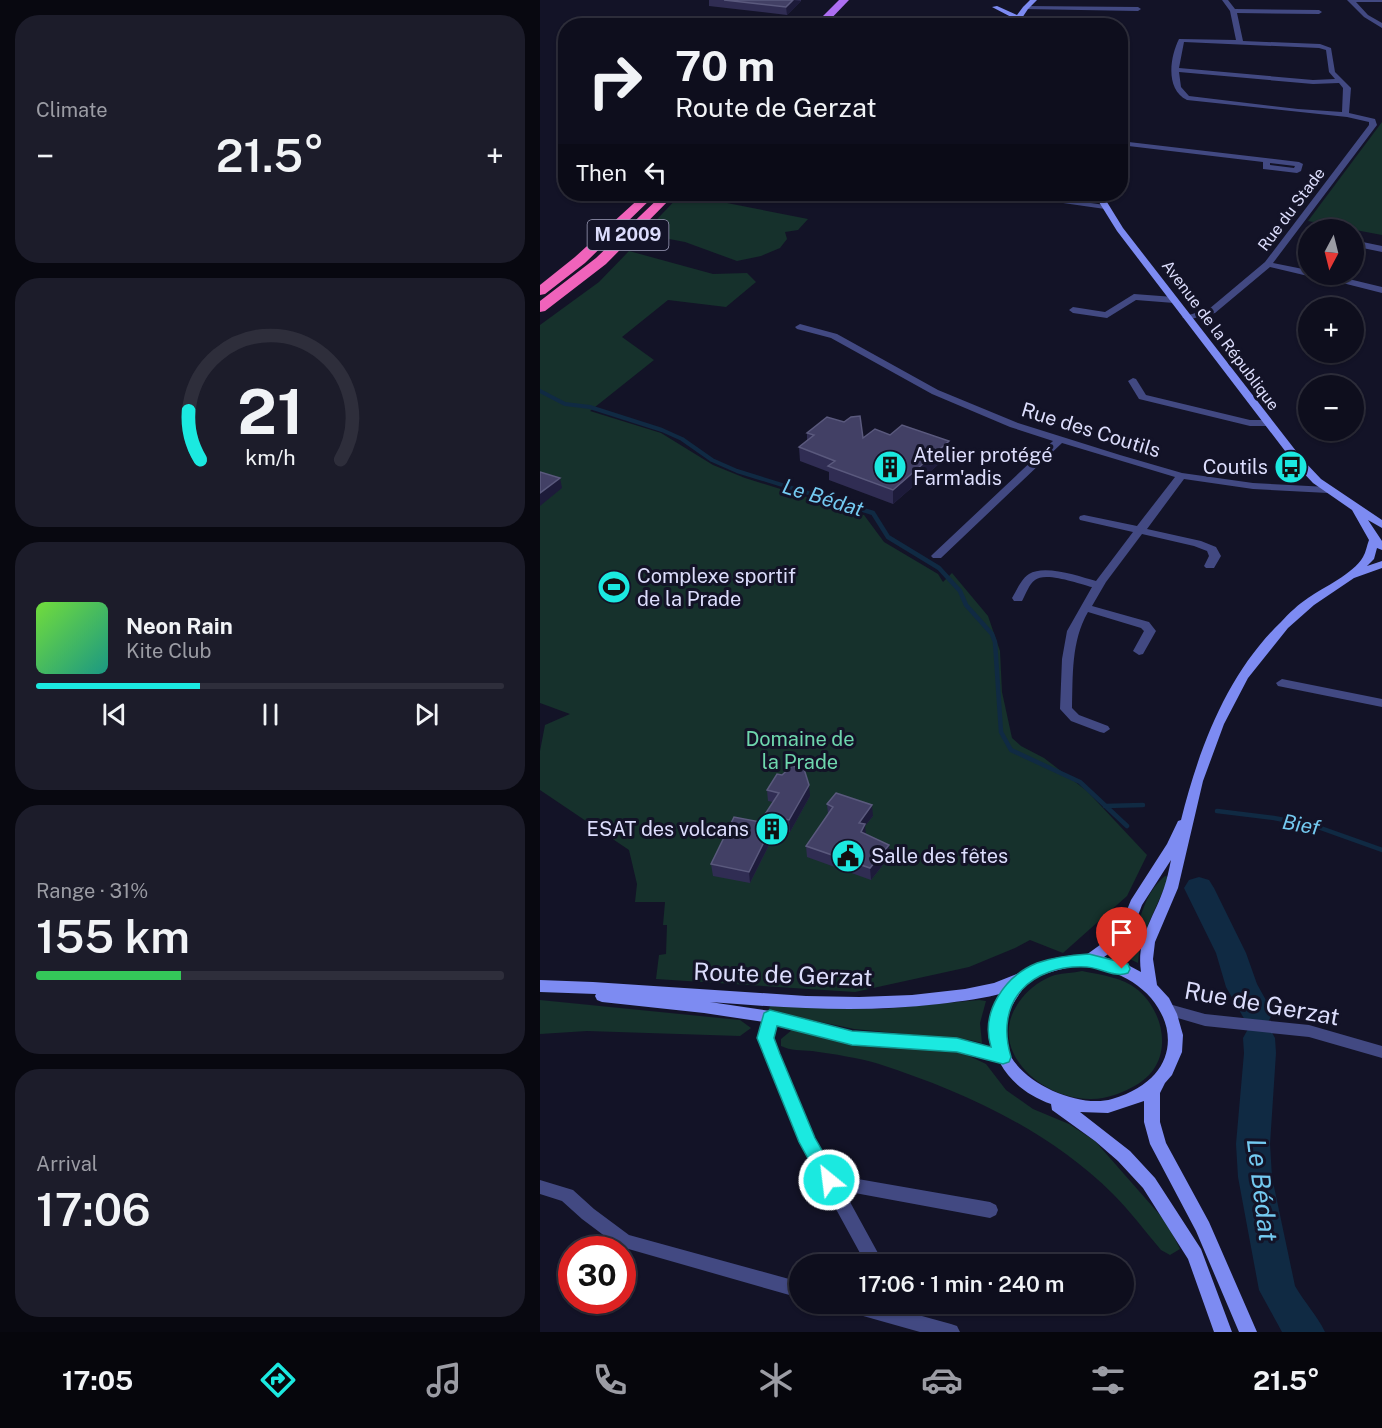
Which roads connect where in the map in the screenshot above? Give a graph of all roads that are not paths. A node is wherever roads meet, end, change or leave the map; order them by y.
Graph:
1 (844, 0) edge
2 (1034, 0) edge
3 (1042, 0) edge
4 (1225, 0) edge
5 (1350, 0) edge
6 (1382, 0) edge
7 (993, 3) edge
8 (1025, 8) junction
9 (1034, 8) junction
10 (1138, 9) dead end
11 (1233, 11) junction
12 (1319, 12) dead end
13 (826, 18) edge
14 (1002, 18) edge
15 (1011, 18) edge
16 (1019, 18) edge
17 (1028, 18) edge
18 (1382, 26) edge
19 (1240, 42) junction
20 (1176, 70) junction
21 (1340, 81) junction
22 (1345, 115) junction
23 (1128, 143) edge
24 (1267, 160) dead end
25 (643, 201) edge
26 (662, 201) edge
27 (1062, 201) edge
28 (1101, 201) edge
29 (1104, 207) junction
30 (1364, 245) edge
31 (1382, 249) edge
32 (1268, 264) junction
33 (1298, 271) edge
34 (1361, 285) edge
35 (1382, 290) edge
36 (540, 291) edge
37 (1174, 300) junction
38 (540, 308) edge
39 (1072, 310) dead end
40 (1187, 317) junction
41 (800, 327) dead end
42 (1133, 381) dead end
43 (1269, 423) junction
44 (1060, 440) junction
45 (1181, 477) junction
46 (1329, 490) junction
47 (1357, 510) junction
48 (1084, 518) dead end
49 (1382, 525) edge
50 (1138, 529) junction
51 (1378, 544) edge
52 (937, 556) dead end
53 (1382, 564) edge
54 (1210, 566) dead end
55 (1349, 577) junction
56 (1099, 585) junction
57 (1018, 598) dead end
58 (1086, 608) junction
59 (1139, 651) dead end
60 (1281, 683) dead end
61 (1382, 703) edge
62 (1104, 729) dead end
63 (1191, 803) junction
64 (1089, 961) junction
65 (1022, 980) junction
66 (1150, 986) junction
67 (540, 988) edge
68 (1169, 1010) junction
69 (770, 1017) junction
70 (1382, 1052) edge
71 (1003, 1057) junction
72 (1156, 1083) junction
73 (1041, 1096) junction
74 (829, 1180) junction
75 (540, 1187) edge
76 (990, 1210) dead end
77 (870, 1254) edge
78 (789, 1287) edge
79 (886, 1314) edge
80 (902, 1314) edge
81 (905, 1319) junction
82 (951, 1332) edge
83 (1223, 1332) edge
84 (1248, 1332) edge

1 - 13 main road
2 - 8 street
3 - 9 street
4 - 11 street
5 - 6 street
5 - 18 street
7 - 14 street
7 - 15 street
8 - 9 street
8 - 16 street
9 - 10 street
9 - 17 street
11 - 12 street
11 - 19 street
19 - 20 street
19 - 21 street
20 - 21 street
20 - 22 street
21 - 22 street
22 - 32 street, Rue du Stade
23 - 24 street
25 - 36 highway, M 2009
26 - 38 highway, M 2009
27 - 29 street
28 - 29 street, Avenue de la République
29 - 37 street, Avenue de la République
30 - 31 street
32 - 33 street
32 - 40 street, Rue du Stade
34 - 35 street
37 - 39 street
37 - 40 street, Avenue de la République
40 - 43 street, Avenue de la République
41 - 44 street, Rue des Coutils
42 - 43 street
43 - 46 street, Avenue de la République
44 - 45 street, Rue des Coutils
44 - 52 street
45 - 46 street, Rue des Coutils
45 - 50 street
46 - 47 street, Avenue de la République
47 - 49 street, Avenue de la République
47 - 51 street, Avenue de la République
48 - 50 street
50 - 54 street
50 - 56 street
51 - 55 street
53 - 55 street
55 - 63 street
56 - 57 street
56 - 58 street
58 - 59 street
58 - 62 street
60 - 61 street
63 - 64 street
63 - 66 street
64 - 65 street
64 - 66 street
65 - 67 street, Route de Gerzat
65 - 71 street
66 - 68 street
67 - 69 street, Route de Gerzat
68 - 70 street, Rue de Gerzat
68 - 72 street
69 - 71 street, Route de Gerzat
69 - 74 street
71 - 73 street
72 - 73 street
72 - 84 street
73 - 83 street
74 - 76 street
74 - 77 street
75 - 78 street
79 - 81 street
80 - 81 street
81 - 82 street

